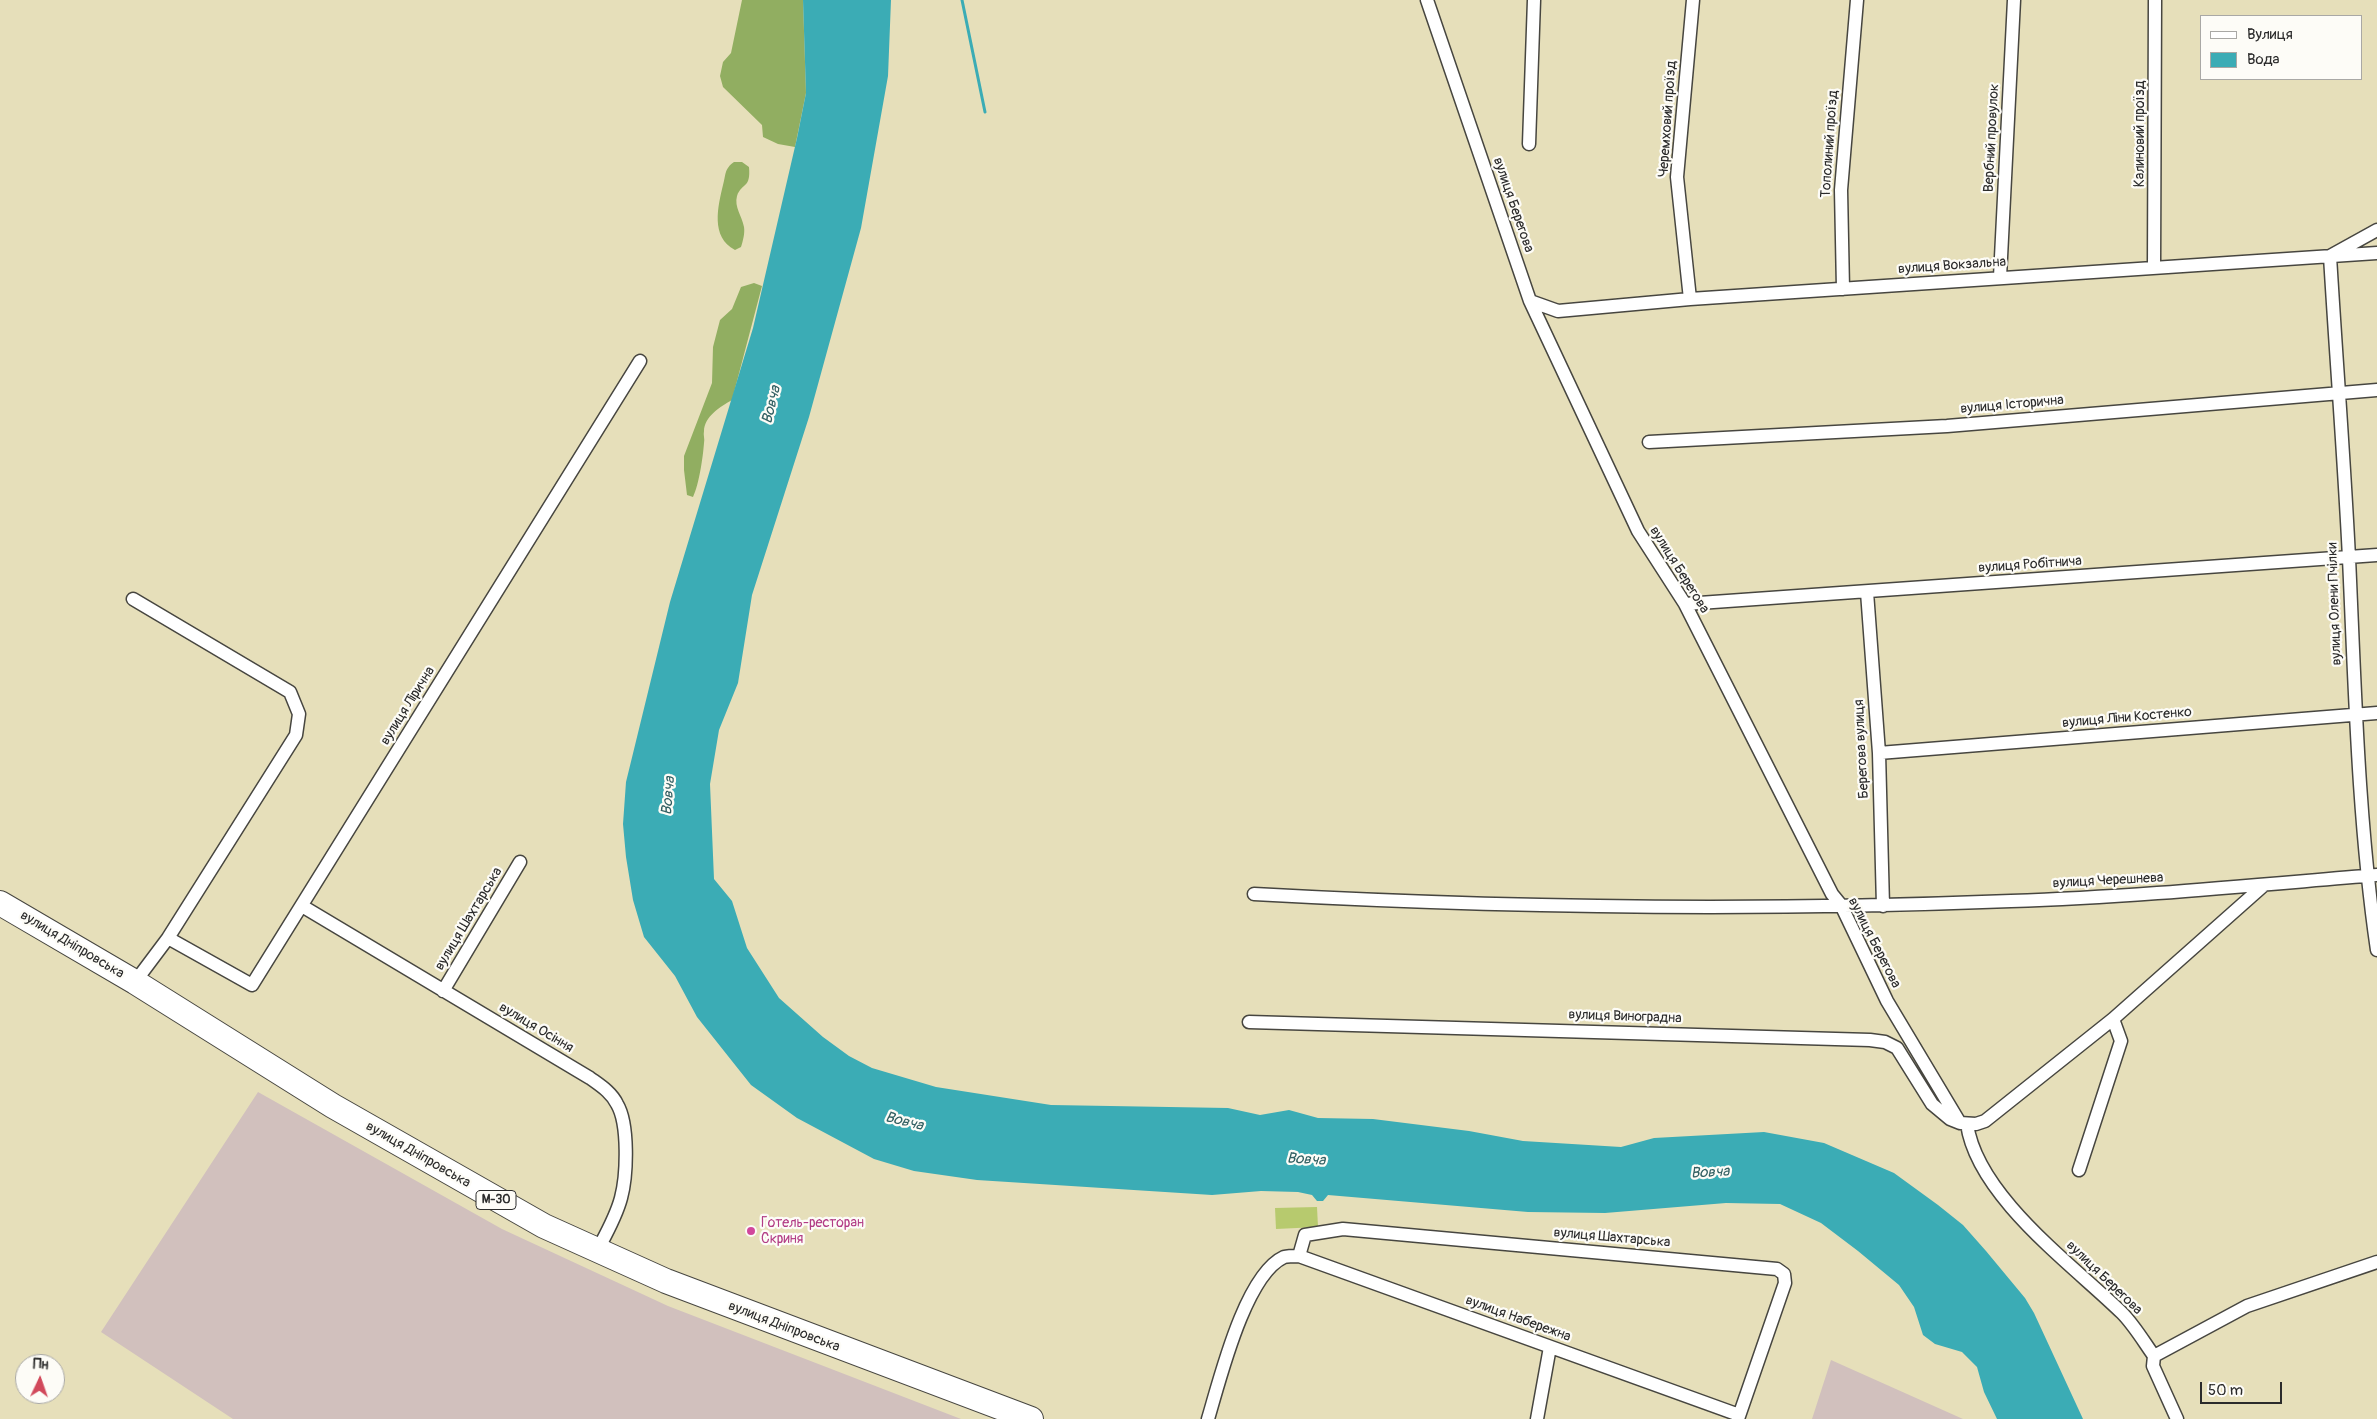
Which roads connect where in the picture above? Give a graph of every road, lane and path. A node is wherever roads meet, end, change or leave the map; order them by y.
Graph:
1 (1427, 0) edge
2 (1534, 0) edge
3 (1693, 0) edge
4 (1857, 0) edge
5 (2014, 0) edge
6 (2155, 0) edge
7 (1529, 144) dead end
8 (2377, 230) edge
9 (2377, 253) edge
10 (2330, 256) junction
11 (2154, 268) junction
12 (2000, 277) junction
13 (1843, 289) junction
14 (1690, 299) junction
15 (1530, 301) junction
16 (640, 361) dead end
17 (2377, 390) edge
18 (2338, 393) junction
19 (1650, 442) dead end
20 (2377, 555) edge
21 (2349, 556) junction
22 (1867, 592) junction
23 (132, 599) dead end
24 (1685, 604) junction
25 (2377, 713) edge
26 (2355, 714) junction
27 (1879, 753) junction
28 (520, 862) dead end
29 (2372, 875) edge
30 (2263, 886) junction
31 (1254, 894) dead end
32 (0, 903) edge
33 (1841, 905) junction
34 (302, 906) junction
35 (1883, 906) junction
36 (168, 938) junction
37 (2377, 950) edge
38 (135, 982) junction
39 (443, 991) junction
40 (2113, 1019) junction
41 (1249, 1022) dead end
42 (1964, 1124) junction
43 (2078, 1170) dead end
44 (597, 1251) junction
45 (1299, 1256) junction
46 (2377, 1262) edge
47 (1550, 1347) junction
48 (2154, 1356) junction
49 (1739, 1417) edge
50 (1031, 1419) edge
51 (1208, 1419) edge
52 (1537, 1419) edge
53 (2177, 1419) edge

1 - 15 street, вулиця Берегова
2 - 7 street
3 - 14 street, Черемховий проїзд
4 - 13 street, Тополиний проїзд
5 - 12 street, Вербний провулок
6 - 11 street, Калиновий проїзд
8 - 10 street
9 - 10 street, вулиця Вокзальна
10 - 11 street, вулиця Вокзальна
10 - 18 street, вулиця Олени Пчілки
11 - 12 street, вулиця Вокзальна
12 - 13 street, вулиця Вокзальна
13 - 14 street, вулиця Вокзальна
14 - 15 street, вулиця Вокзальна
15 - 24 street, вулиця Берегова
16 - 34 street, вулиця Лірична
17 - 18 street, вулиця Історична
18 - 19 street, вулиця Історична
18 - 21 street, вулиця Олени Пчілки
20 - 21 street, вулиця Робітнича
21 - 22 street, вулиця Робітнича
21 - 26 street, вулиця Олени Пчілки
22 - 24 street, вулиця Робітнича
22 - 27 street, Берегова вулиця
23 - 36 street
24 - 33 street, вулиця Берегова
25 - 26 street, вулиця Ліни Костенко
26 - 27 street, вулиця Ліни Костенко
26 - 29 street, вулиця Олени Пчілки
27 - 35 street, Берегова вулиця
28 - 39 street, вулиця Шахтарська
29 - 30 street, вулиця Черешнева
29 - 37 street, вулиця Олени Пчілки
30 - 35 street, вулиця Черешнева
30 - 40 street
31 - 33 street
32 - 38 highway, вулиця Дніпровська / М-30
33 - 35 street, вулиця Черешнева
33 - 42 street, вулиця Берегова
34 - 36 street, вулиця Лірична
34 - 39 street, вулиця Осіння
36 - 38 street
38 - 44 highway, вулиця Дніпровська / М-30
39 - 44 street, вулиця Осіння
40 - 42 street
40 - 43 street
41 - 42 street, вулиця Виноградна
42 - 48 street, вулиця Берегова
44 - 50 highway, вулиця Дніпровська / М-30
45 - 47 street, вулиця Набережна
45 - 49 street, вулиця Шахтарська
45 - 51 street, вулиця Набережна
46 - 48 street
47 - 49 street, вулиця Набережна
47 - 52 street
48 - 53 street

